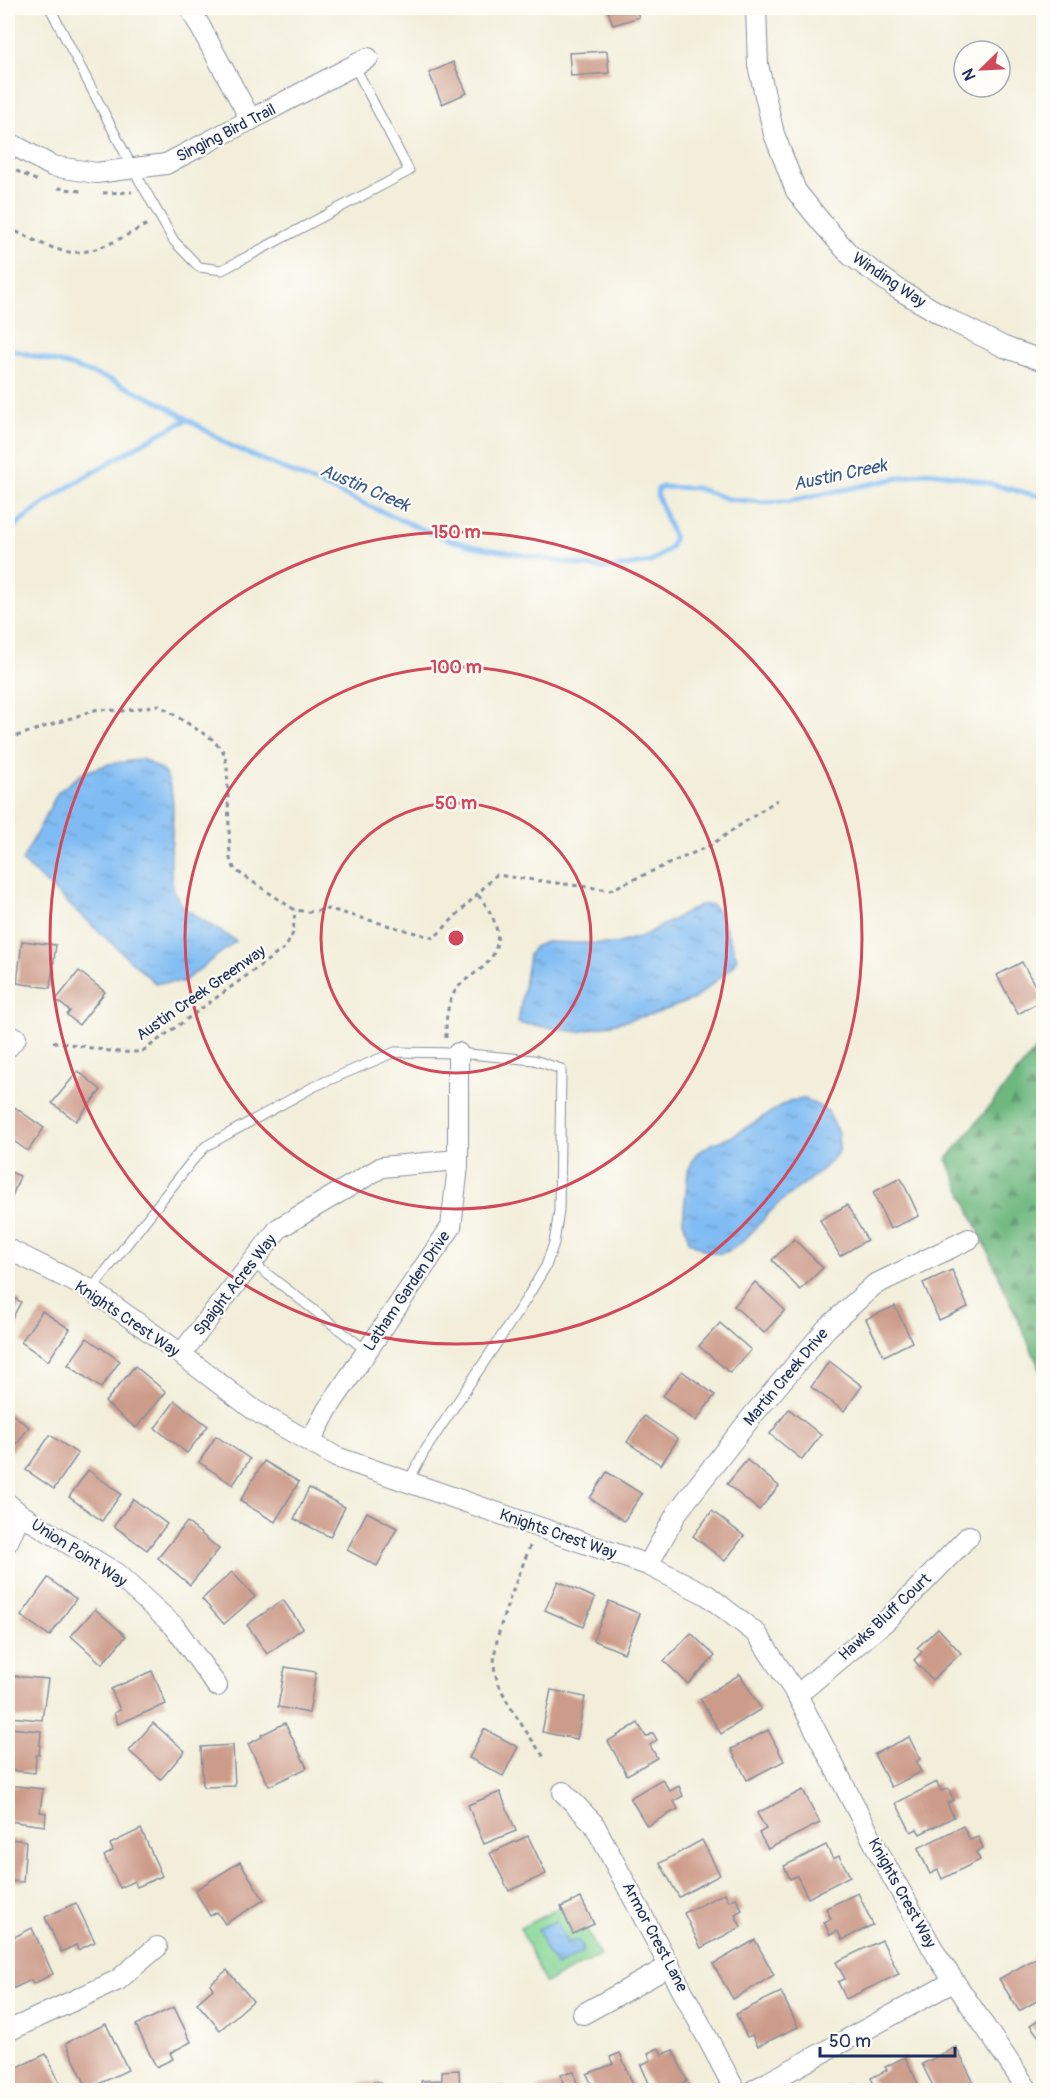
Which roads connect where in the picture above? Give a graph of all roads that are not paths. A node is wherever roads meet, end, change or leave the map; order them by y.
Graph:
1 (50, 8) edge
2 (190, 8) edge
3 (756, 8) edge
4 (362, 62) joint
5 (251, 120) junction
6 (8, 142) edge
7 (133, 169) junction
8 (1044, 361) edge
9 (452, 1045) junction
10 (458, 1160) junction
11 (969, 1239) dead end
12 (8, 1249) edge
13 (253, 1263) junction
14 (91, 1290) junction
15 (367, 1351) junction
16 (181, 1354) junction
17 (310, 1442) junction
18 (408, 1482) junction
19 (14, 1509) edge
20 (969, 1536) dead end
21 (8, 1542) edge
22 (648, 1565) junction
23 (217, 1686) dead end
24 (797, 1695) junction
25 (563, 1792) dead end
26 (157, 1947) dead end
27 (670, 1966) junction
28 (953, 1982) junction
29 (583, 2014) dead end
30 (8, 2031) edge
31 (735, 2091) edge
32 (754, 2091) edge
33 (1028, 2091) edge

1 - 7 lane
2 - 5 street
3 - 8 street, Winding Way
4 - 5 street, Singing Bird Trail
4 - 7 lane
5 - 7 street, Singing Bird Trail
6 - 7 street, Singing Bird Trail
9 - 10 street, Latham Garden Drive
9 - 14 lane
9 - 18 lane
10 - 13 street, Spaight Acres Way
10 - 15 street, Latham Garden Drive
11 - 22 street, Martin Creek Drive
12 - 14 street, Knights Crest Way
13 - 15 lane
13 - 16 street, Spaight Acres Way
14 - 16 street, Knights Crest Way
15 - 17 street, Latham Garden Drive
16 - 17 street, Knights Crest Way
17 - 18 street, Knights Crest Way
18 - 22 street, Knights Crest Way
19 - 21 street
19 - 23 street, Union Point Way
20 - 24 street, Hawks Bluff Court
22 - 24 street, Knights Crest Way
24 - 28 street, Knights Crest Way
25 - 27 street, Armor Crest Lane
26 - 30 street
27 - 29 street
27 - 31 street, Armor Crest Lane
28 - 32 street
28 - 33 street, Knights Crest Way

